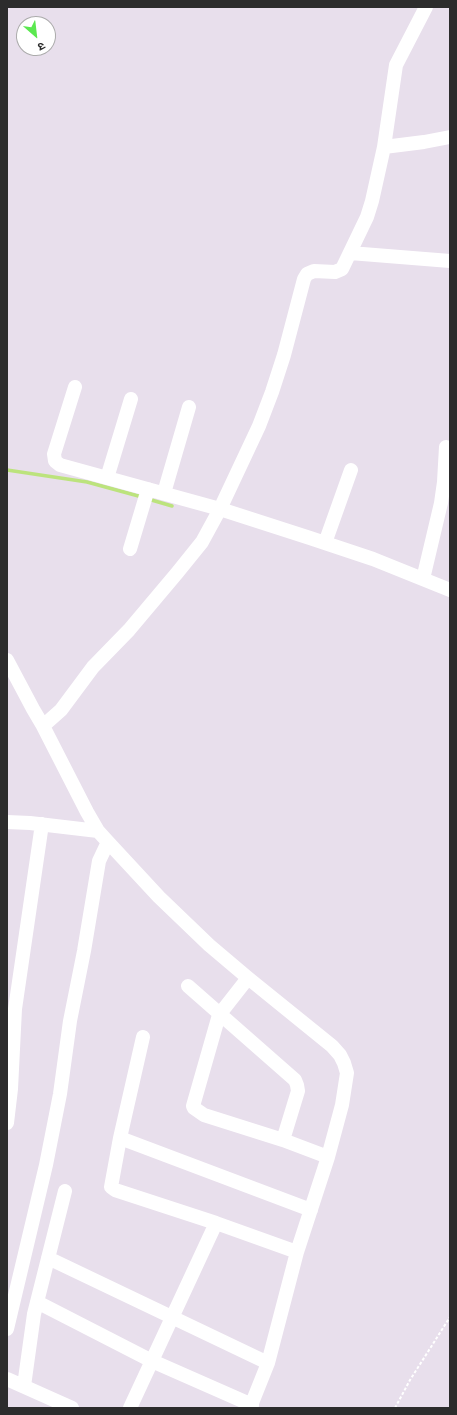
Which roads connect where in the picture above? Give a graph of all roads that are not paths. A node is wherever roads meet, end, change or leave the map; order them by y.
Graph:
1 (426, 7) edge
2 (450, 137) edge
3 (384, 147) junction
4 (350, 253) junction
5 (450, 261) edge
6 (74, 387) dead end
7 (131, 399) dead end
8 (190, 408) dead end
9 (446, 447) dead end
10 (351, 470) dead end
11 (107, 478) junction
12 (164, 493) junction
13 (146, 495) junction
14 (220, 509) junction
15 (325, 543) junction
16 (130, 549) dead end
17 (423, 579) junction
18 (450, 590) edge
19 (7, 660) edge
20 (43, 726) junction
21 (7, 822) edge
22 (42, 824) junction
23 (98, 831) junction
24 (108, 842) junction
25 (248, 978) junction
26 (188, 986) dead end
27 (219, 1015) junction
28 (143, 1037) dead end
29 (7, 1123) edge
30 (120, 1138) junction
31 (283, 1140) junction
32 (328, 1157) junction
33 (65, 1191) dead end
34 (311, 1210) junction
35 (216, 1223) junction
36 (297, 1252) junction
37 (48, 1258) junction
38 (37, 1302) junction
39 (171, 1318) junction
40 (7, 1329) edge
41 (152, 1360) junction
42 (268, 1363) junction
43 (7, 1379) edge
44 (24, 1386) junction
45 (251, 1407) edge
46 (72, 1408) edge
47 (130, 1408) edge

1 - 3 street
2 - 3 street
3 - 4 street
4 - 5 street
4 - 14 street
6 - 11 street
7 - 11 street
8 - 12 street
9 - 17 street
10 - 15 street
11 - 13 street
12 - 13 street
12 - 14 street
13 - 16 street
14 - 15 street
14 - 20 street
15 - 17 street
17 - 18 street
19 - 20 street
20 - 23 street
21 - 22 street
22 - 23 street
22 - 29 street
23 - 24 street
24 - 25 street
24 - 40 street
25 - 27 street
25 - 32 street
26 - 27 street
27 - 31 street
27 - 31 street
28 - 30 street
30 - 34 street
30 - 35 street
31 - 32 street
32 - 34 street
33 - 37 street
34 - 36 street
35 - 36 street
35 - 39 street
36 - 42 street
37 - 38 street
37 - 39 street
38 - 41 street
38 - 44 street
39 - 41 street
39 - 42 street
41 - 45 street
41 - 47 street
42 - 45 street
43 - 44 street
44 - 46 street

